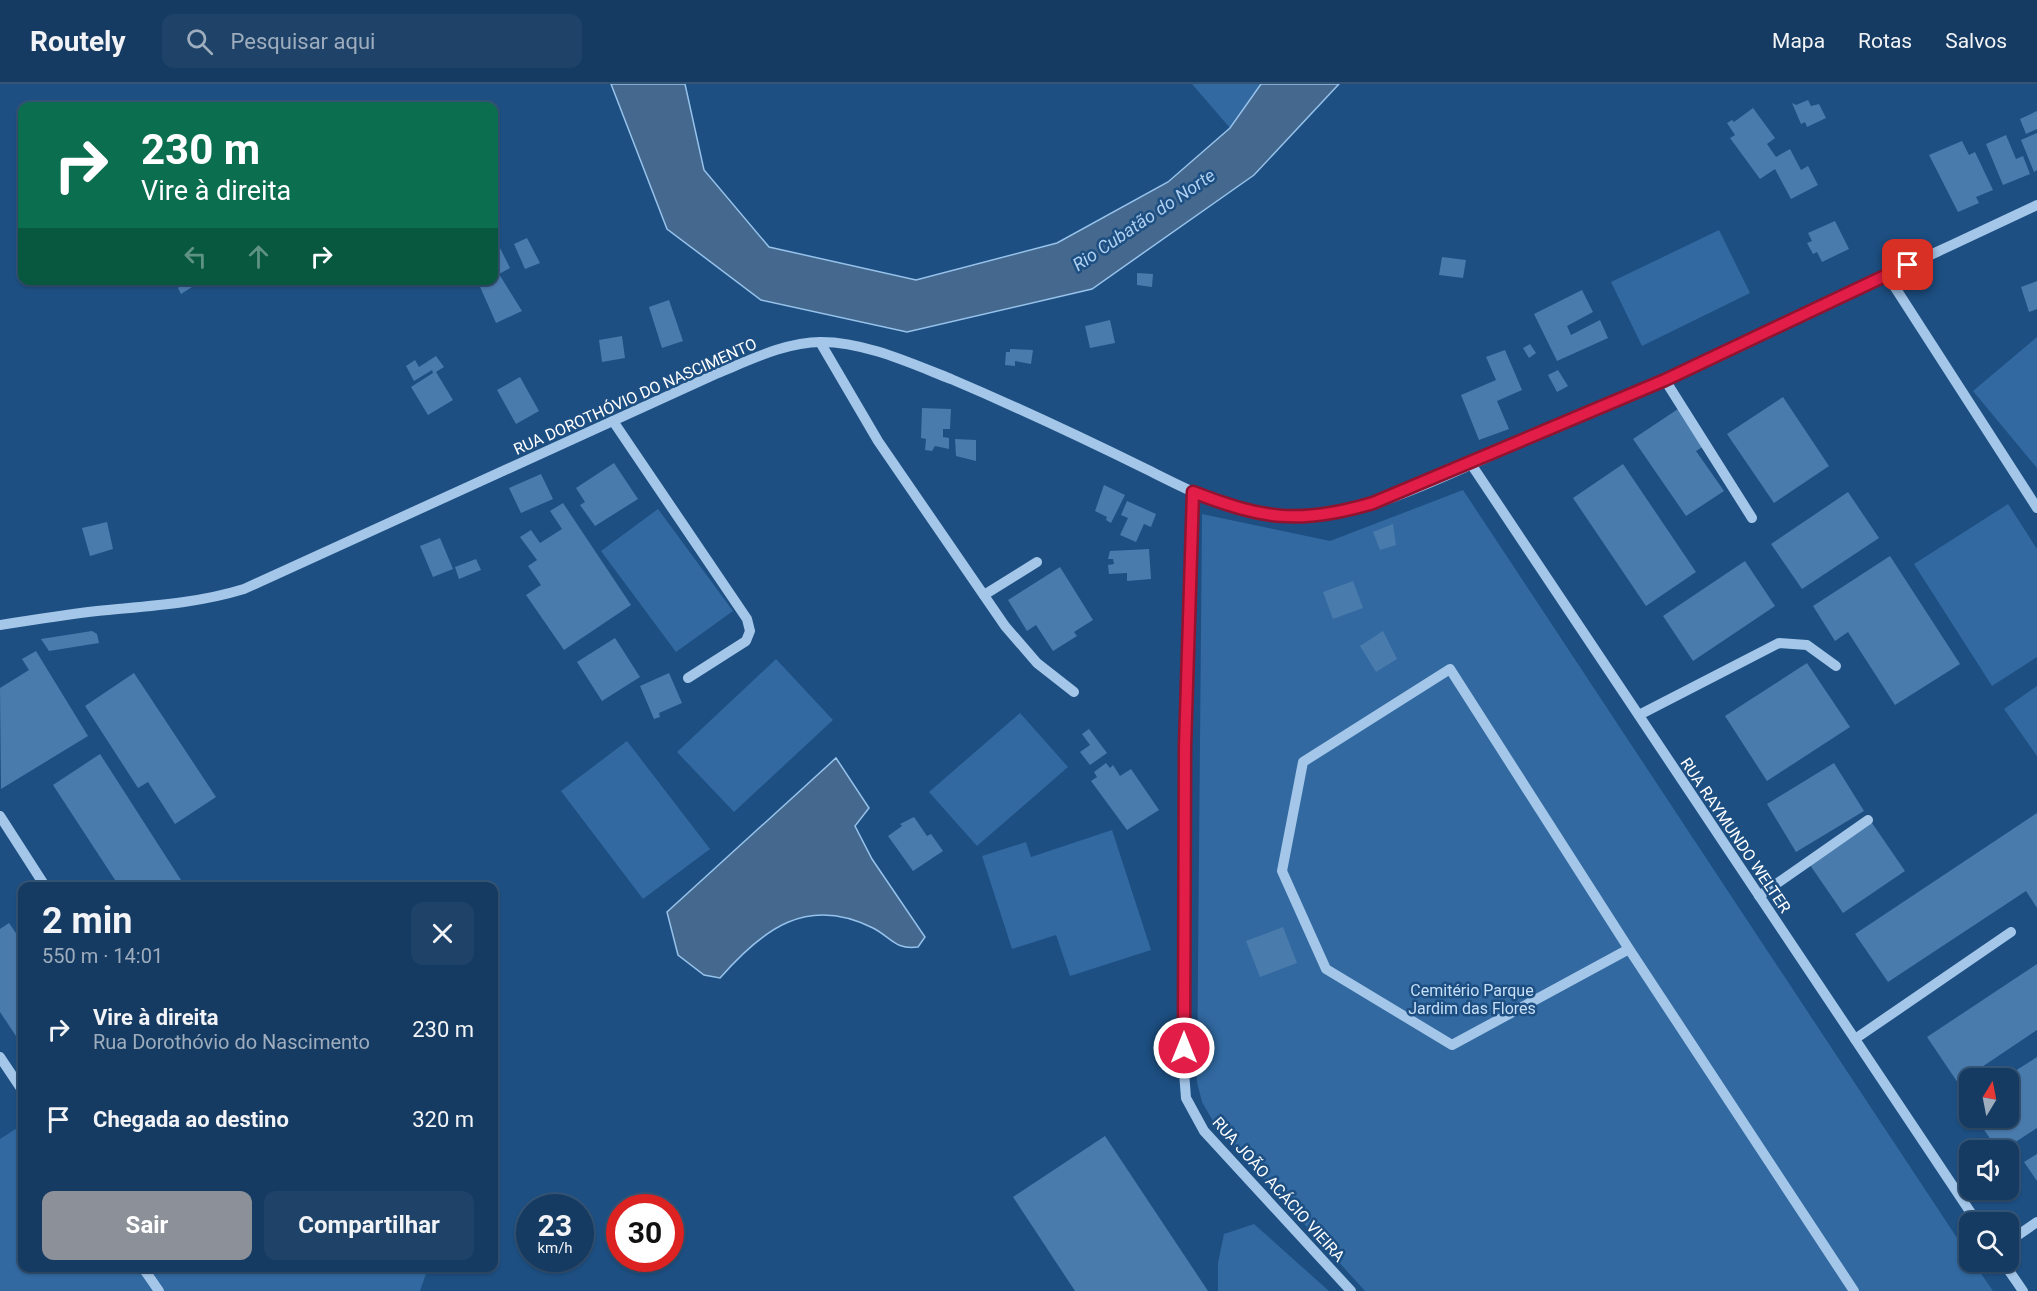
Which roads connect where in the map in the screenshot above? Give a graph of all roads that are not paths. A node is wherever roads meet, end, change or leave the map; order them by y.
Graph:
1 (2037, 205) edge
2 (1887, 275) junction
3 (820, 342) junction
4 (1665, 380) junction
5 (613, 421) junction
6 (1471, 464) junction
7 (1193, 492) junction
8 (2037, 508) edge
9 (1752, 518) dead end
10 (1037, 562) dead end
11 (984, 595) junction
12 (0, 625) edge
13 (1836, 666) dead end
14 (688, 678) dead end
15 (1074, 692) dead end
16 (1638, 715) junction
17 (0, 816) edge
18 (1868, 820) dead end
19 (42, 882) edge
20 (1759, 896) junction
21 (2011, 932) dead end
22 (1629, 949) junction
23 (1855, 1039) junction
24 (0, 1057) edge
25 (18, 1084) edge
26 (1970, 1212) edge
27 (2037, 1222) edge
28 (2019, 1234) edge
29 (146, 1272) edge
30 (2010, 1272) edge
31 (159, 1291) edge
32 (1351, 1291) edge
33 (1854, 1291) edge
34 (2022, 1291) edge

1 - 2 street, RUA DOROTHÓVIO DO NASCIMENTO
2 - 4 street, RUA DOROTHÓVIO DO NASCIMENTO
2 - 8 street
3 - 5 street, RUA DOROTHÓVIO DO NASCIMENTO
3 - 7 street, RUA DOROTHÓVIO DO NASCIMENTO
3 - 11 street
4 - 6 street, RUA DOROTHÓVIO DO NASCIMENTO
4 - 9 street
5 - 12 street, RUA DOROTHÓVIO DO NASCIMENTO
5 - 14 street
6 - 7 street, RUA DOROTHÓVIO DO NASCIMENTO
6 - 16 street, RUA RAYMUNDO WELTER
7 - 32 street, RUA JOÃO ACÁCIO VIEIRA
10 - 11 street
11 - 15 street
13 - 16 street
16 - 20 street, RUA RAYMUNDO WELTER
17 - 19 street
18 - 20 street
20 - 23 street, RUA RAYMUNDO WELTER
21 - 23 street
22 - 22 street
22 - 33 street
23 - 26 street, RUA RAYMUNDO WELTER
24 - 25 street
27 - 28 street
29 - 31 street
30 - 34 street

